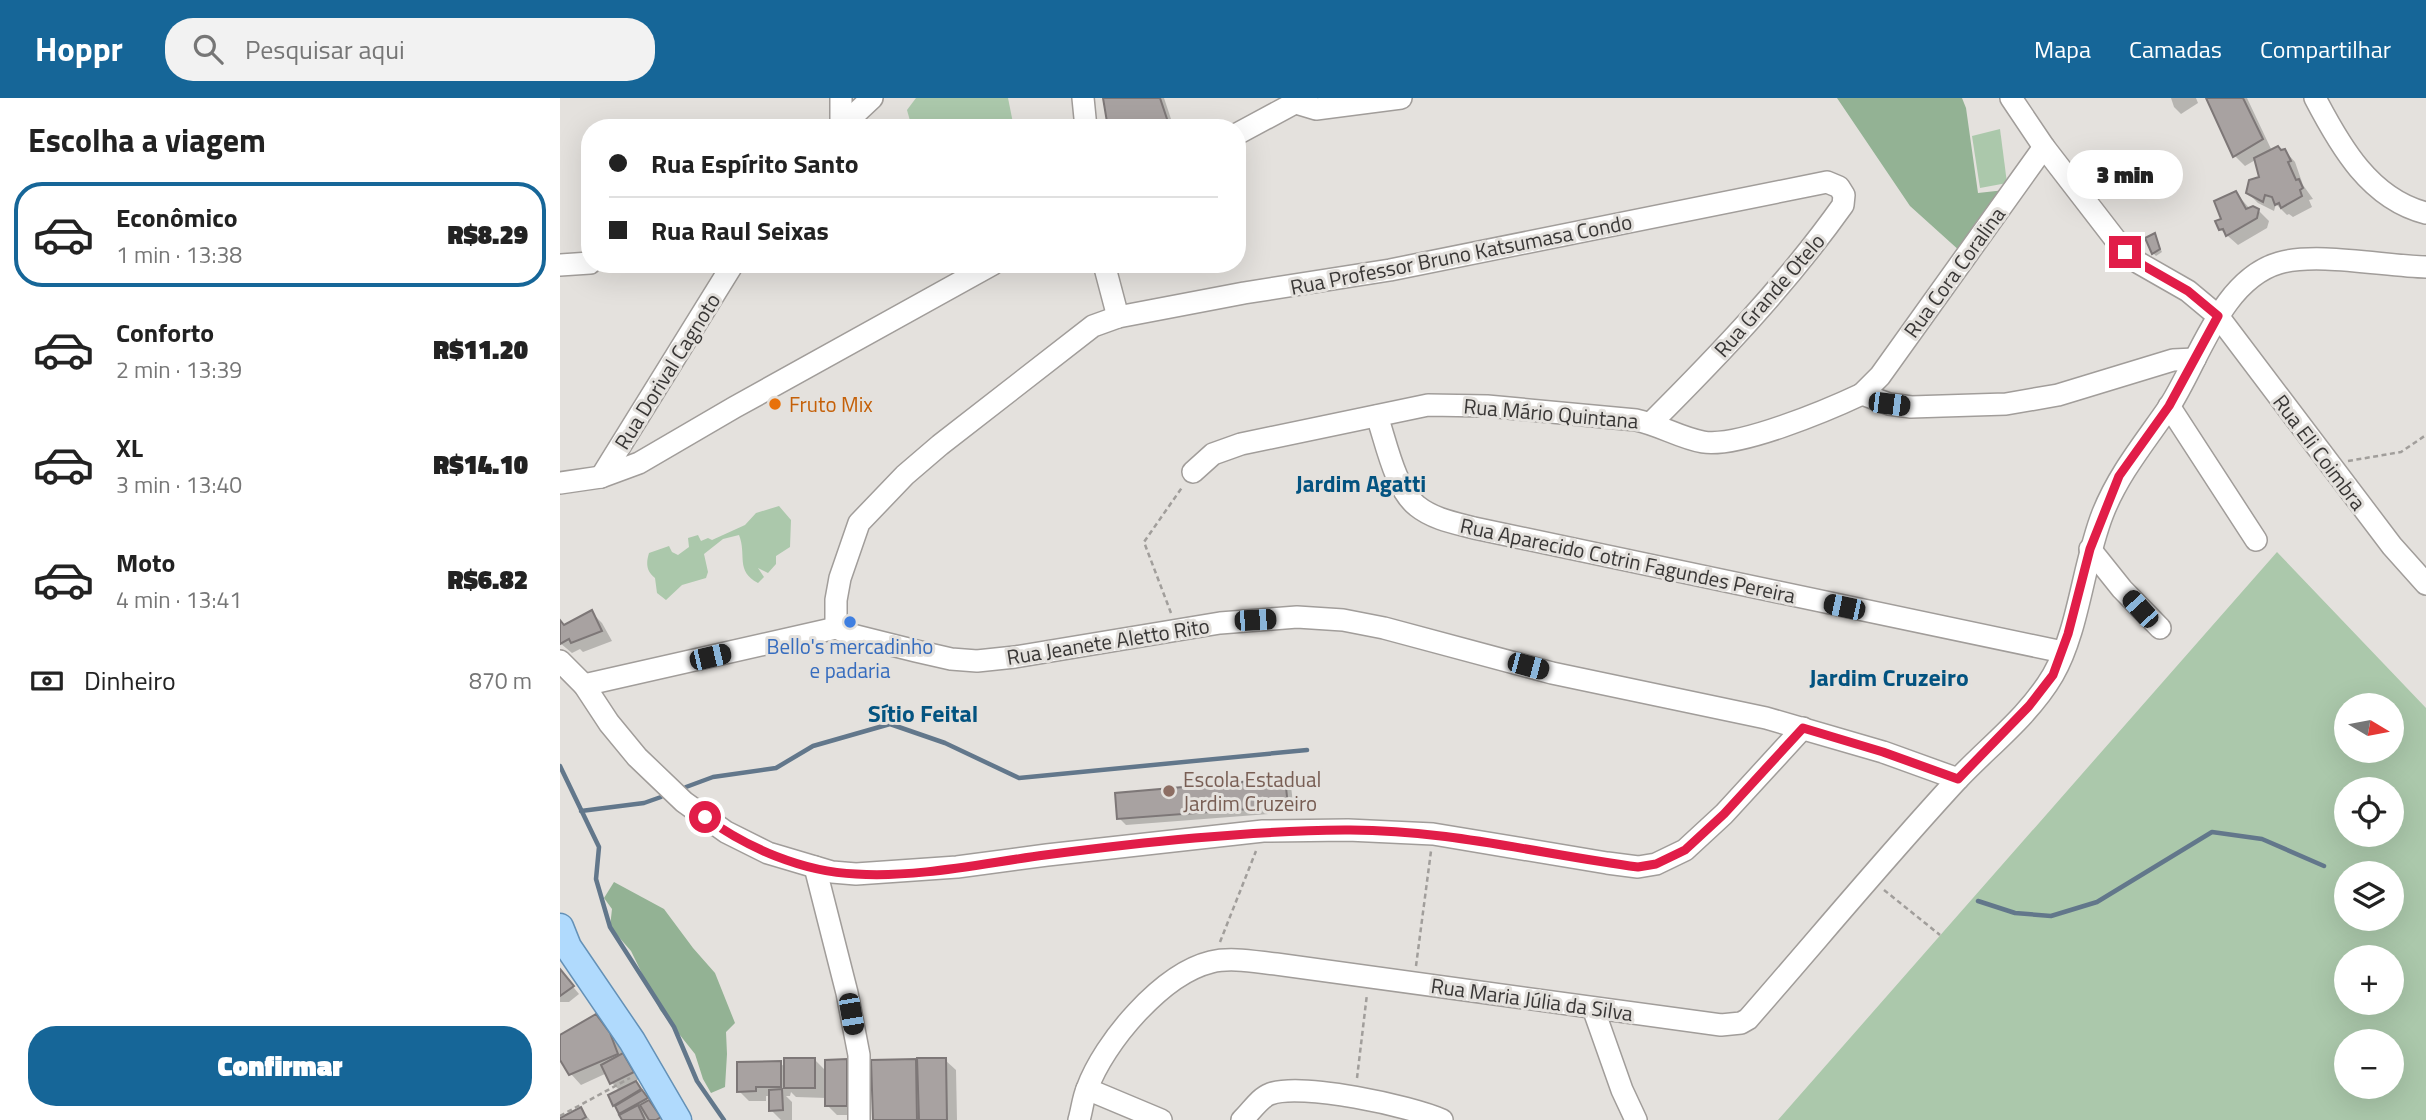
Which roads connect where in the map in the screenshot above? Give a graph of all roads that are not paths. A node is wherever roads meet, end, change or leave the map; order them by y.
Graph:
1 (841, 98) edge
2 (873, 98) edge
3 (1083, 98) edge
4 (1401, 98) edge
5 (2011, 98) edge
6 (2315, 98) edge
7 (1300, 101) edge
8 (841, 119) edge
9 (850, 119) edge
10 (1085, 119) edge
11 (1246, 129) edge
12 (2044, 148) junction
13 (1803, 187) joint
14 (2426, 213) edge
15 (581, 264) edge
16 (560, 265) edge
17 (2426, 267) edge
18 (727, 273) edge
19 (977, 273) edge
20 (1106, 273) edge
21 (2218, 316) junction
22 (1118, 317) junction
23 (2195, 359) junction
24 (1862, 394) junction
25 (2169, 406) junction
26 (1377, 416) junction
27 (1651, 423) junction
28 (1193, 472) road end
29 (601, 477) junction
30 (560, 483) edge
31 (2256, 540) dead end
32 (2090, 549) junction
33 (2426, 584) edge
34 (836, 628) junction
35 (2160, 628) dead end
36 (2063, 652) junction
37 (560, 662) edge
38 (584, 685) junction
39 (1803, 728) junction
40 (1958, 779) junction
41 (815, 867) junction
42 (563, 941) edge
43 (1593, 1008) junction
44 (1087, 1089) junction
45 (1436, 1119) edge
46 (678, 1120) edge
47 (859, 1120) edge
48 (1079, 1120) edge
49 (1161, 1120) edge
50 (1242, 1120) edge
51 (1636, 1120) edge

1 - 8 street
2 - 9 street
3 - 10 street
4 - 7 street
5 - 12 street, Rua Eli Coimbra
6 - 14 street
7 - 11 street
12 - 21 street, Rua Eli Coimbra
12 - 24 street, Rua Cora Coralina
13 - 22 street, Rua Professor Bruno Katsumasa Condo
13 - 27 street, Rua Grande Otelo
15 - 16 street
17 - 21 street, Rua Maria Júlia da Silva
18 - 29 street, Rua Dorival Cagnoto
19 - 29 street
20 - 22 street
21 - 23 street, Rua Maria Júlia da Silva
21 - 33 street, Rua Eli Coimbra
22 - 34 street, Rua Professor Bruno Katsumasa Condo
23 - 24 street
23 - 25 street, Rua Maria Júlia da Silva
24 - 27 street, Rua Mário Quintana
25 - 31 street
25 - 32 street, Rua Maria Júlia da Silva
26 - 27 street, Rua Mário Quintana
26 - 28 street, Rua Mário Quintana
26 - 36 street, Rua Aparecido Cotrin Fagundes Pereira
29 - 30 street
32 - 35 street
32 - 36 street, Rua Maria Júlia da Silva
34 - 38 street
34 - 39 street, Rua Jeanete Aletto Rito
36 - 40 street, Rua Maria Júlia da Silva
37 - 38 street
38 - 41 street
39 - 40 street, Rua Jeanete Aletto Rito
39 - 41 street
40 - 43 street, Rua Maria Júlia da Silva
41 - 47 street
42 - 46 main road
43 - 44 street, Rua Maria Júlia da Silva
43 - 51 street
44 - 48 street, Rua Maria Júlia da Silva
44 - 49 street
45 - 50 street

